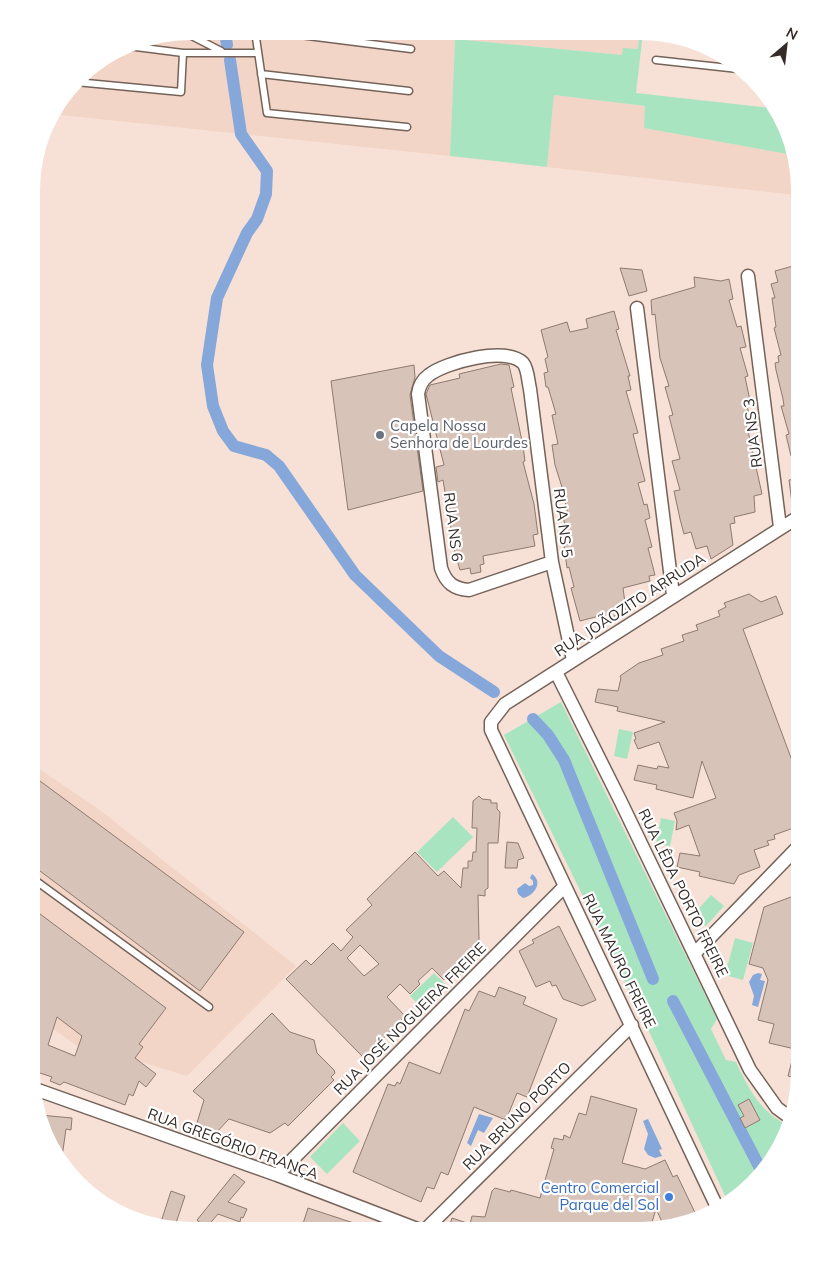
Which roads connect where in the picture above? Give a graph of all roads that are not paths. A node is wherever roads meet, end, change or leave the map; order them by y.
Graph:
1 (199, 40) edge
2 (256, 40) edge
3 (339, 40) edge
4 (142, 48) edge
5 (410, 49) dead end
6 (222, 52) junction
7 (183, 53) junction
8 (258, 53) junction
9 (656, 60) dead end
10 (727, 68) edge
11 (261, 74) junction
12 (85, 83) edge
13 (409, 91) dead end
14 (407, 127) dead end
15 (748, 276) dead end
16 (637, 308) dead end
17 (418, 394) joint
18 (791, 521) edge
19 (780, 527) junction
20 (552, 562) junction
21 (673, 595) junction
22 (574, 660) junction
23 (556, 672) junction
24 (491, 730) joint
25 (791, 855) edge
26 (40, 884) edge
27 (565, 886) junction
28 (694, 954) junction
29 (209, 1008) dead end
30 (632, 1025) junction
31 (41, 1091) edge
32 (785, 1114) edge
33 (278, 1175) junction
34 (715, 1203) edge
35 (399, 1222) edge
36 (432, 1222) edge

1 - 6 lane
2 - 8 lane
3 - 5 lane
4 - 7 lane
6 - 7 lane
6 - 8 lane
7 - 12 lane
8 - 11 lane
9 - 10 lane
11 - 13 lane
11 - 14 lane
15 - 19 street, RUA NS 3
16 - 21 street
17 - 20 street, RUA NS 6
17 - 20 street, RUA NS 5
18 - 19 street, RUA JOÃOZITO ARRUDA
19 - 21 street, RUA JOÃOZITO ARRUDA
20 - 22 street, RUA NS 5
21 - 22 street, RUA JOÃOZITO ARRUDA
22 - 23 street, RUA JOÃOZITO ARRUDA
23 - 24 street, RUA JOÃOZITO ARRUDA
23 - 28 street, RUA LÊDA PORTO FREIRE
24 - 27 street, RUA MAURO FREIRE
25 - 28 street
26 - 29 lane
27 - 30 street, RUA MAURO FREIRE
27 - 33 street, RUA JOSÉ NOGUEIRA FREIRE
28 - 32 street, RUA LÊDA PORTO FREIRE
30 - 34 street, RUA MAURO FREIRE
30 - 36 street, RUA BRUNO PORTO
31 - 33 street, RUA GREGÓRIO FRANÇA
33 - 35 street, RUA GREGÓRIO FRANÇA

